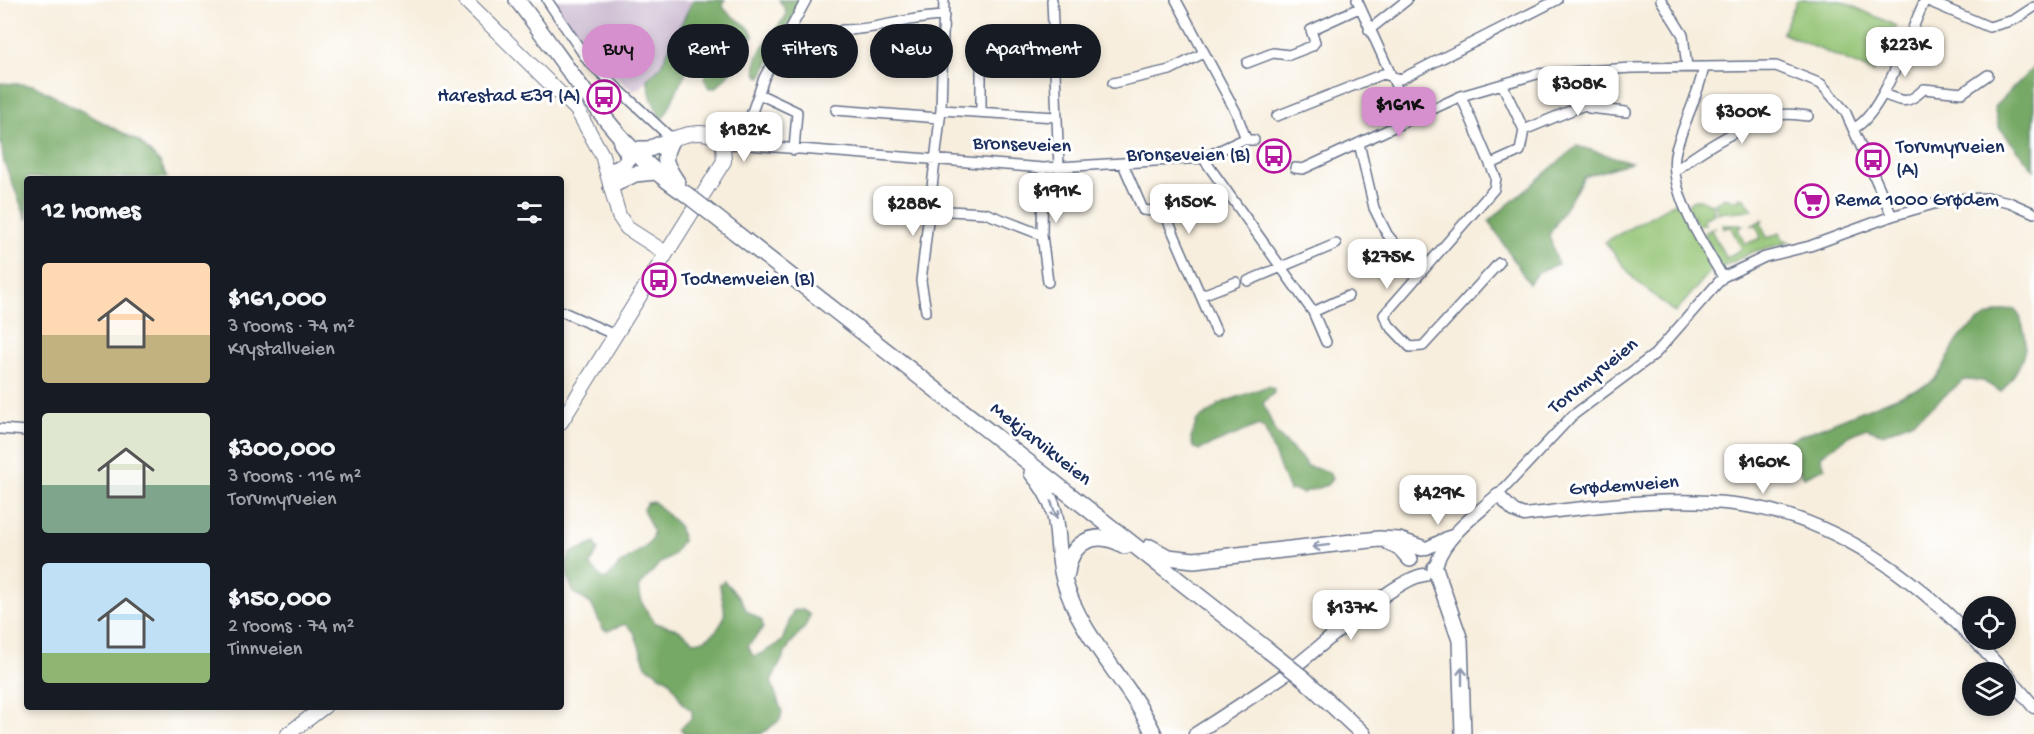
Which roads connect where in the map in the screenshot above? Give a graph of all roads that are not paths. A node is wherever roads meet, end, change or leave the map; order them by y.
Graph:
1 (465, 0) edge
2 (518, 0) edge
3 (546, 0) edge
4 (806, 0) edge
5 (944, 0) edge
6 (1052, 0) edge
7 (1176, 0) edge
8 (1407, 0) edge
9 (1557, 0) edge
10 (1661, 0) edge
11 (1926, 0) edge
12 (1358, 4) edge
13 (2034, 7) edge
14 (944, 16) junction
15 (858, 30) edge
16 (1370, 30) junction
17 (545, 35) junction
18 (1204, 53) junction
19 (1247, 63) dead end
20 (1687, 67) junction
21 (1704, 67) junction
22 (1585, 72) junction
23 (1988, 75) dead end
24 (1390, 76) junction
25 (981, 78) edge
26 (1113, 83) dead end
27 (1502, 84) junction
28 (759, 94) junction
29 (1883, 94) junction
30 (1461, 96) junction
31 (1584, 105) junction
32 (836, 110) dead end
33 (981, 112) junction
34 (1626, 112) dead end
35 (940, 114) junction
36 (1277, 116) dead end
37 (1808, 116) dead end
38 (1056, 117) junction
39 (1411, 119) junction
40 (1854, 128) junction
41 (1524, 130) junction
42 (617, 132) junction
43 (744, 135) dead end
44 (672, 139) junction
45 (1359, 143) junction
46 (724, 149) junction
47 (794, 150) junction
48 (639, 151) junction
49 (1203, 158) junction
50 (937, 161) junction
51 (1123, 164) junction
52 (1491, 164) junction
53 (1059, 167) junction
54 (1043, 168) junction
55 (1295, 168) dead end
56 (656, 172) junction
57 (1675, 172) junction
58 (609, 179) junction
59 (683, 190) junction
60 (931, 210) junction
61 (2034, 213) edge
62 (1893, 216) junction
63 (1042, 235) junction
64 (1336, 244) dead end
65 (666, 253) junction
66 (1499, 263) dead end
67 (1279, 268) junction
68 (1419, 273) junction
69 (1723, 277) junction
70 (1248, 281) dead end
71 (1048, 282) dead end
72 (1236, 282) dead end
73 (1202, 295) junction
74 (1348, 296) dead end
75 (926, 311) dead end
76 (564, 312) edge
77 (1313, 312) junction
78 (1216, 331) dead end
79 (615, 335) junction
80 (1326, 342) dead end
81 (564, 417) edge
82 (0, 429) edge
83 (24, 431) edge
84 (1008, 446) junction
85 (1498, 495) junction
86 (1461, 530) junction
87 (1125, 538) junction
88 (1379, 539) junction
89 (1424, 548) junction
90 (1145, 554) junction
91 (1410, 561) junction
92 (1432, 568) junction
93 (1068, 591) junction
94 (1384, 595) junction
95 (1962, 628) edge
96 (1984, 650) edge
97 (1995, 662) edge
98 (2016, 686) edge
99 (1140, 706) junction
100 (2034, 707) edge
101 (320, 710) edge
102 (288, 734) edge
103 (1154, 734) edge
104 (1164, 734) edge
105 (1195, 734) edge
106 (1363, 734) edge
107 (1463, 734) edge

1 - 58 main road
2 - 17 highway
3 - 44 street
4 - 28 street
5 - 14 street
6 - 38 street
7 - 18 street, Bronseveien
8 - 16 street
9 - 24 street
10 - 20 street
11 - 13 street
11 - 29 street
12 - 16 street
12 - 19 street
14 - 15 street
14 - 35 street
16 - 24 street
17 - 42 highway
17 - 48 highway
18 - 26 street
18 - 49 street, Bronseveien
20 - 21 street
20 - 22 street
21 - 40 street
21 - 57 street
22 - 27 street
22 - 31 street
23 - 29 street
24 - 36 street
24 - 39 street
25 - 33 street
27 - 30 street
27 - 41 street
28 - 43 street
28 - 47 street
29 - 40 street
30 - 39 street
30 - 52 street
31 - 34 street
31 - 41 street
32 - 35 street
33 - 35 street
33 - 38 street
35 - 50 street
37 - 57 street
38 - 53 street
39 - 45 street
40 - 62 street
41 - 52 street
42 - 48 highway
42 - 58 highway
44 - 46 main road
44 - 48 highway
44 - 59 highway
45 - 55 street
45 - 68 street
46 - 47 street, Bronseveien
46 - 65 main road
47 - 50 street, Bronseveien
48 - 56 highway, Mekjarvikveien
48 - 59 highway, Mekjarvikveien
49 - 51 street, Bronseveien
49 - 67 street
50 - 54 street, Bronseveien
50 - 60 street
51 - 53 street, Bronseveien
51 - 73 street
52 - 68 street
53 - 54 street, Bronseveien
54 - 63 street
56 - 58 highway
56 - 59 highway, Mekjarvikveien
57 - 69 street
58 - 65 main road
59 - 84 highway, Mekjarvikveien, bridge
60 - 63 street
60 - 75 street
61 - 62 street, Torvmyrveien
62 - 69 street, Torvmyrveien
63 - 71 street
64 - 67 street
65 - 79 main road
66 - 68 street
67 - 70 street
67 - 77 street
69 - 85 street, Torvmyrveien
72 - 73 street
73 - 78 street
74 - 77 street
76 - 79 street
77 - 80 street
79 - 81 main road
82 - 83 street
84 - 87 highway, Mekjarvikveien
84 -> 93 highway
85 - 86 main road, Torvmyrveien
85 - 95 main road, Grødemveien
86 - 89 main road, Torvmyrveien
86 - 92 main road, Torvmyrveien
88 -> 87 highway
87 - 90 highway, Mekjarvikveien
88 - 89 highway
88 - 91 highway
89 - 91 main road
89 - 92 main road
90 - 93 highway
90 - 106 highway, Mekjarvikveien, bridge
91 - 92 main road
91 - 94 main road
92 - 94 main road
107 -> 92 highway
93 - 99 highway
94 - 105 main road
96 - 97 main road, Grødemveien
98 - 100 main road, Grødemveien
99 - 103 highway
99 - 104 highway
101 - 102 main road

